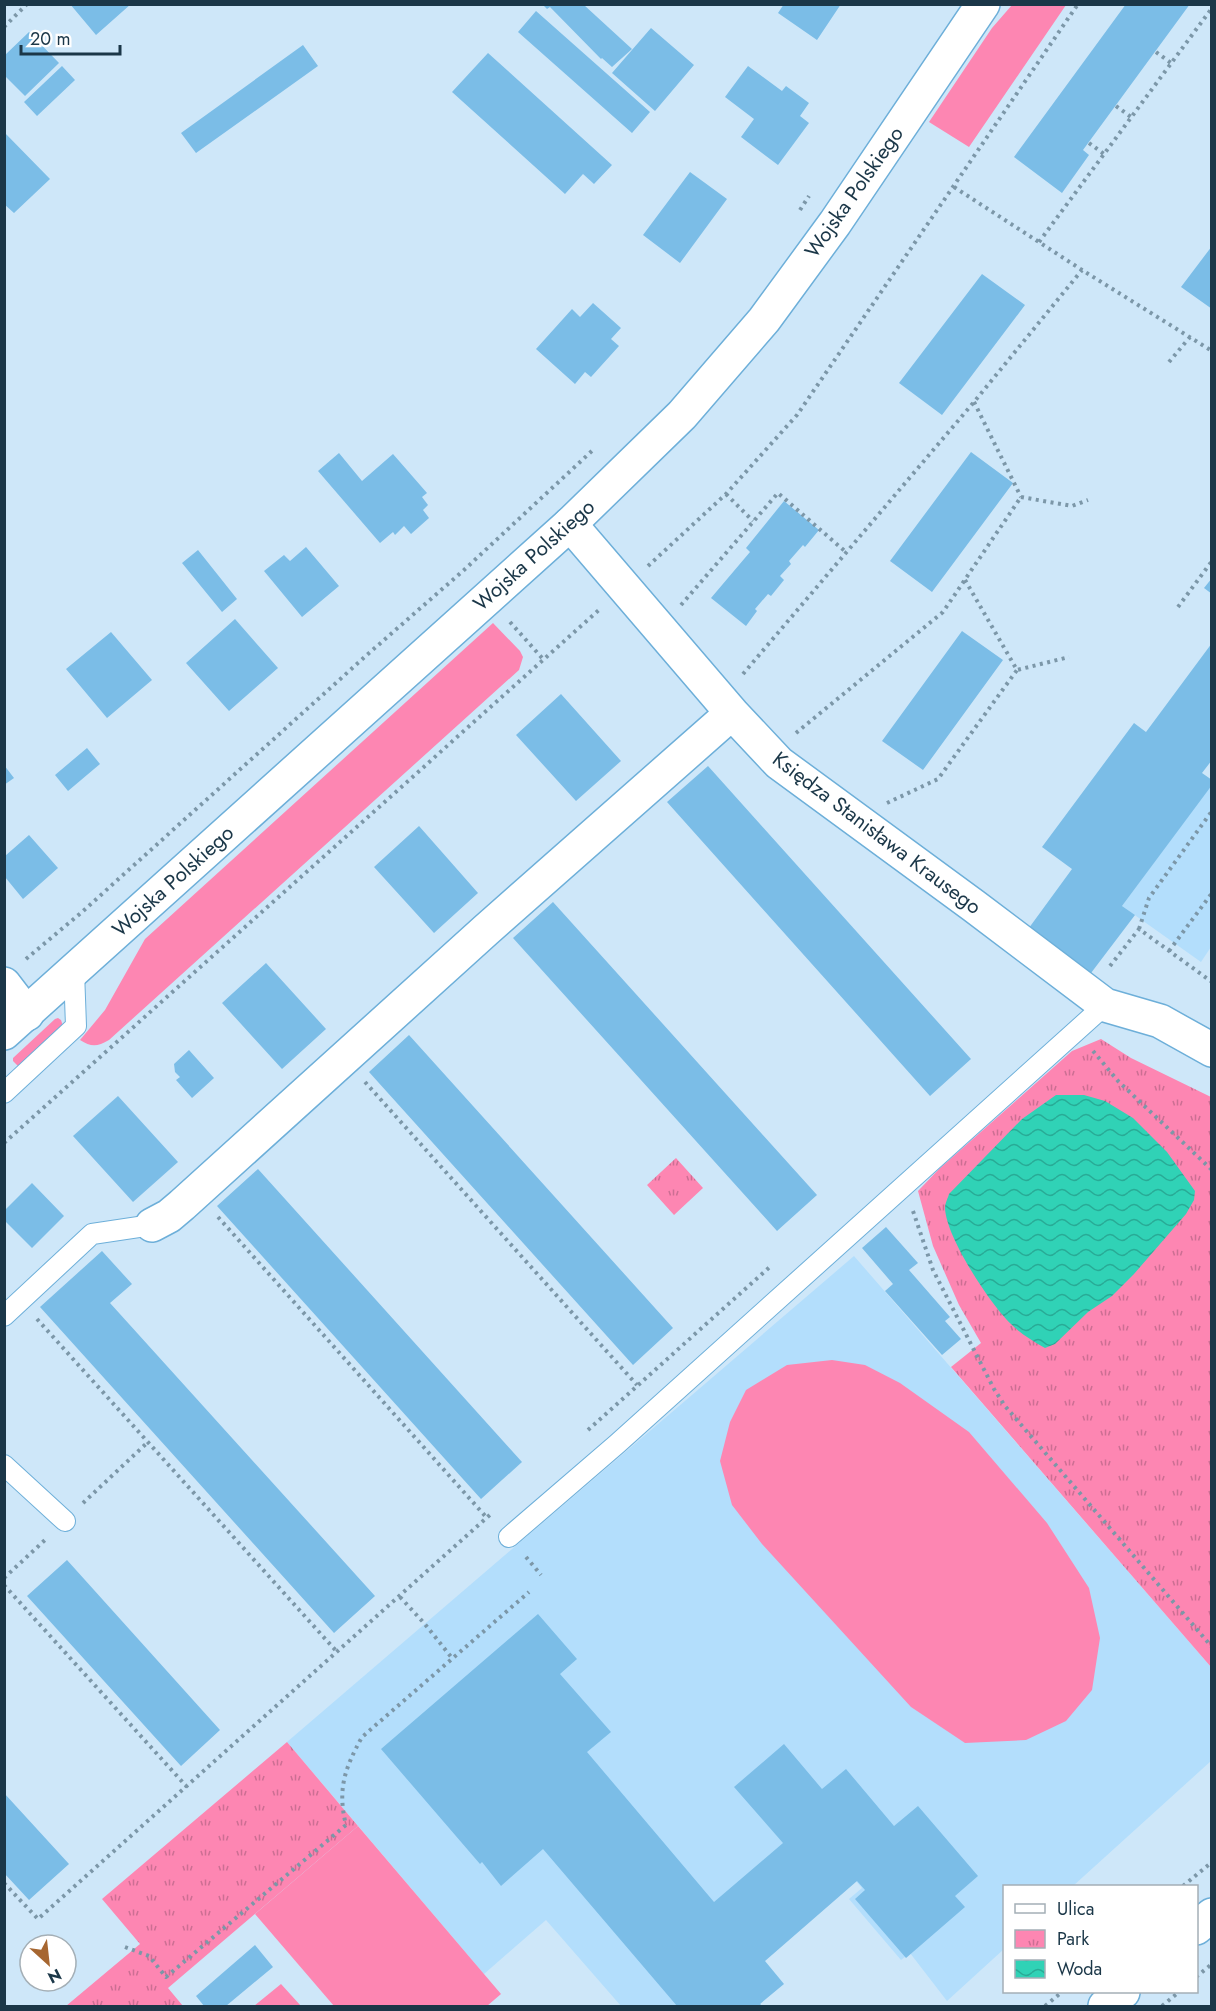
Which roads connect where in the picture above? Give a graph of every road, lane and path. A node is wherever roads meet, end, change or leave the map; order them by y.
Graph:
1 (27, 4) edge
2 (983, 4) edge
3 (1078, 4) edge
4 (1204, 4) edge
5 (1211, 9) edge
6 (4, 27) edge
7 (1155, 52) dead end
8 (1171, 63) junction
9 (1116, 106) dead end
10 (1131, 117) junction
11 (1089, 143) dead end
12 (1104, 154) junction
13 (954, 187) junction
14 (814, 189) dead end
15 (795, 216) dead end
16 (1039, 242) junction
17 (1082, 270) junction
18 (1190, 337) junction
19 (1212, 351) edge
20 (1169, 362) dead end
21 (974, 402) junction
22 (598, 446) dead end
23 (726, 494) junction
24 (1021, 497) junction
25 (1088, 500) dead end
26 (753, 521) junction
27 (570, 524) junction
28 (847, 553) junction
29 (1212, 561) edge
30 (965, 580) junction
31 (626, 586) junction
32 (1178, 607) dead end
33 (676, 610) dead end
34 (1069, 657) dead end
35 (1017, 670) junction
36 (738, 679) dead end
37 (732, 713) junction
38 (789, 740) dead end
39 (886, 803) dead end
40 (1212, 811) edge
41 (1212, 893) edge
42 (1138, 929) junction
43 (1169, 951) junction
44 (74, 971) junction
45 (12, 972) edge
46 (1212, 982) edge
47 (1092, 1005) junction
48 (16, 1024) edge
49 (1212, 1050) edge
50 (362, 1078) dead end
51 (4, 1093) edge
52 (4, 1143) edge
53 (1212, 1170) edge
54 (903, 1185) junction
55 (214, 1212) dead end
56 (152, 1225) joint
57 (20, 1301) junction
58 (4, 1316) edge
59 (637, 1385) dead end
60 (4, 1466) edge
61 (65, 1521) dead end
62 (509, 1537) joint
63 (4, 1585) edge
64 (529, 1592) dead end
65 (400, 1597) dead end
66 (1212, 1647) edge
67 (338, 1653) dead end
68 (452, 1658) junction
69 (187, 1787) dead end
70 (1212, 1862) edge
71 (4, 1883) edge
72 (1185, 1885) edge
73 (1212, 1915) edge
74 (38, 1919) dead end
75 (1198, 1927) edge
76 (125, 1947) dead end
77 (1212, 1964) edge
78 (1198, 1976) edge
79 (1061, 1993) edge
80 (1122, 1993) edge
81 (1178, 1993) edge
82 (1045, 2007) edge
83 (1105, 2007) edge
84 (1162, 2007) edge

1 - 6 path
2 - 27 street, Wojska Polskiego
3 - 13 path
4 - 5 path
5 - 8 path
7 - 8 path
8 - 10 path
9 - 10 path
10 - 12 path
11 - 12 path
12 - 16 path
13 - 16 path
13 - 23 path
14 - 15 path
16 - 17 path
17 - 18 path
17 - 21 path
18 - 19 path
18 - 20 path
21 - 24 path
21 - 28 path
22 - 45 path
23 - 26 path
23 - 31 path
24 - 25 path
24 - 30 path
26 - 28 path
26 - 33 path
27 - 31 street, Księdza Stanisława Krausego
27 - 44 street, Wojska Polskiego
28 - 36 path
29 - 32 path
30 - 35 path
30 - 38 path
31 - 37 street, Księdza Stanisława Krausego
31 - 52 path
34 - 35 path
35 - 39 path
37 - 47 street, Księdza Stanisława Krausego
37 - 56 street
40 - 42 path
41 - 43 path
42 - 43 path
42 - 47 path
43 - 46 path
44 - 48 street, Wojska Polskiego
44 - 51 lane
45 - 48 street
47 - 49 street, Księdza Stanisława Krausego
47 - 53 path
47 - 54 lane
50 - 59 path
54 - 62 lane
54 - 66 path
55 - 62 path
56 - 57 lane
57 - 58 lane
57 - 67 path
60 - 61 lane
63 - 69 path
64 - 68 path
65 - 68 path
68 - 76 path
70 - 72 path
71 - 74 path
73 - 75 street
77 - 78 path
79 - 82 path
80 - 83 street
81 - 84 path

